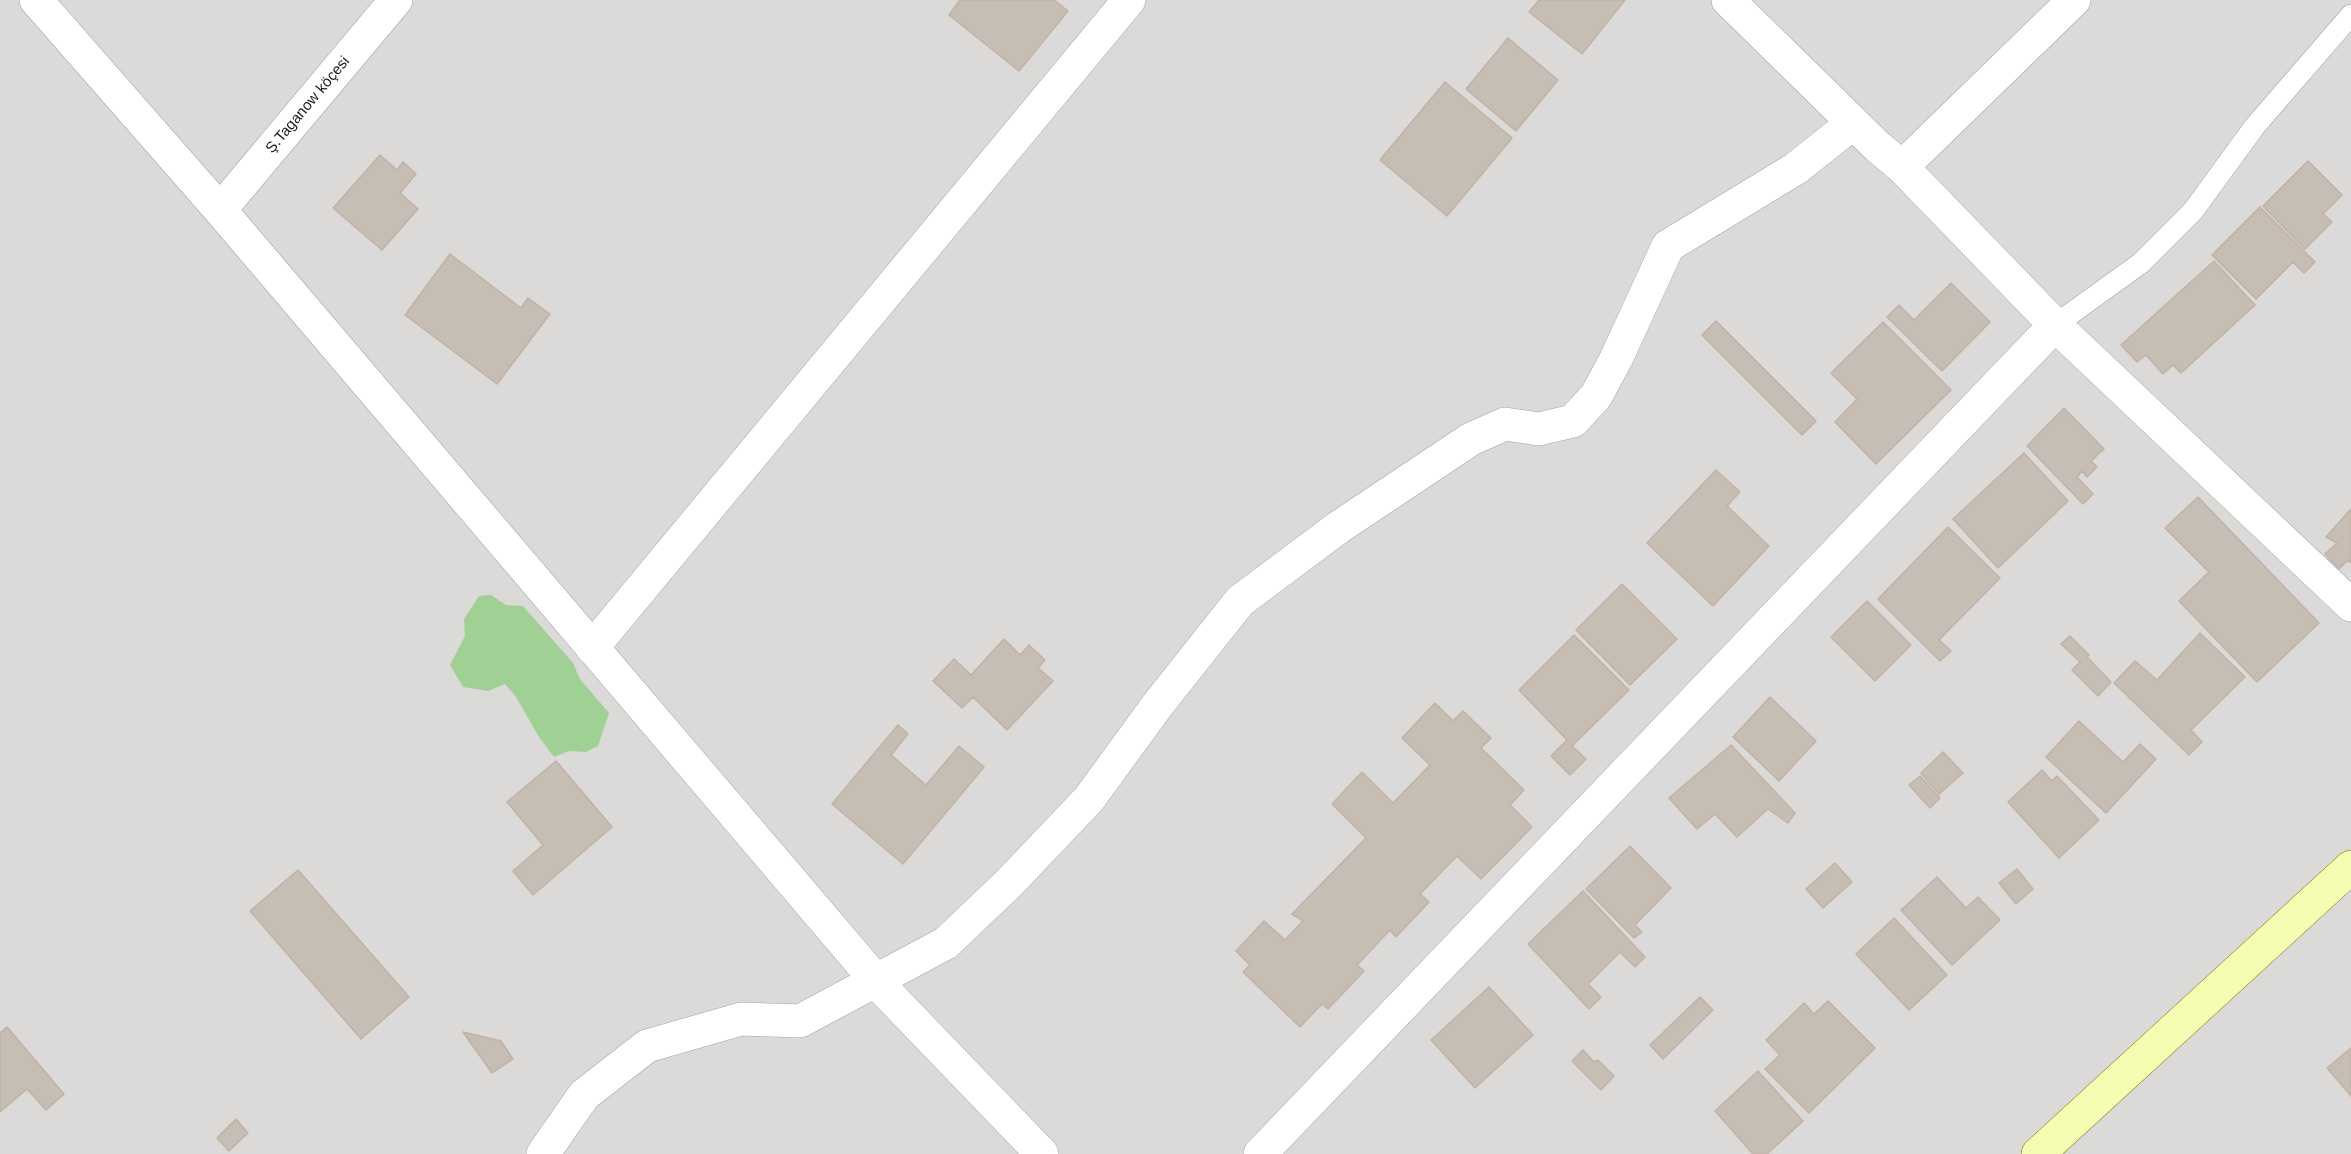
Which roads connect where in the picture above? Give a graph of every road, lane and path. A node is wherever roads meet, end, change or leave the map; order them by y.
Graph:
1 (36, 0) edge
2 (396, 0) edge
3 (1129, 0) edge
4 (1728, 0) edge
5 (2074, 0) edge
6 (2351, 15) edge
7 (1853, 123) junction
8 (1902, 166) junction
9 (220, 210) junction
10 (2055, 325) junction
11 (2351, 605) edge
12 (592, 648) junction
13 (2351, 867) edge
14 (876, 981) junction
15 (543, 1154) edge
16 (1042, 1154) edge
17 (1260, 1154) edge
18 (2038, 1154) edge

1 - 9 street
2 - 9 street, Ş.Taganow köçesi
3 - 12 street
4 - 7 street
5 - 8 street
6 - 10 lane
7 - 8 street
7 - 14 street
8 - 10 street
9 - 12 street
10 - 11 street
10 - 17 street
12 - 14 street
13 - 18 street
14 - 15 street
14 - 16 street

